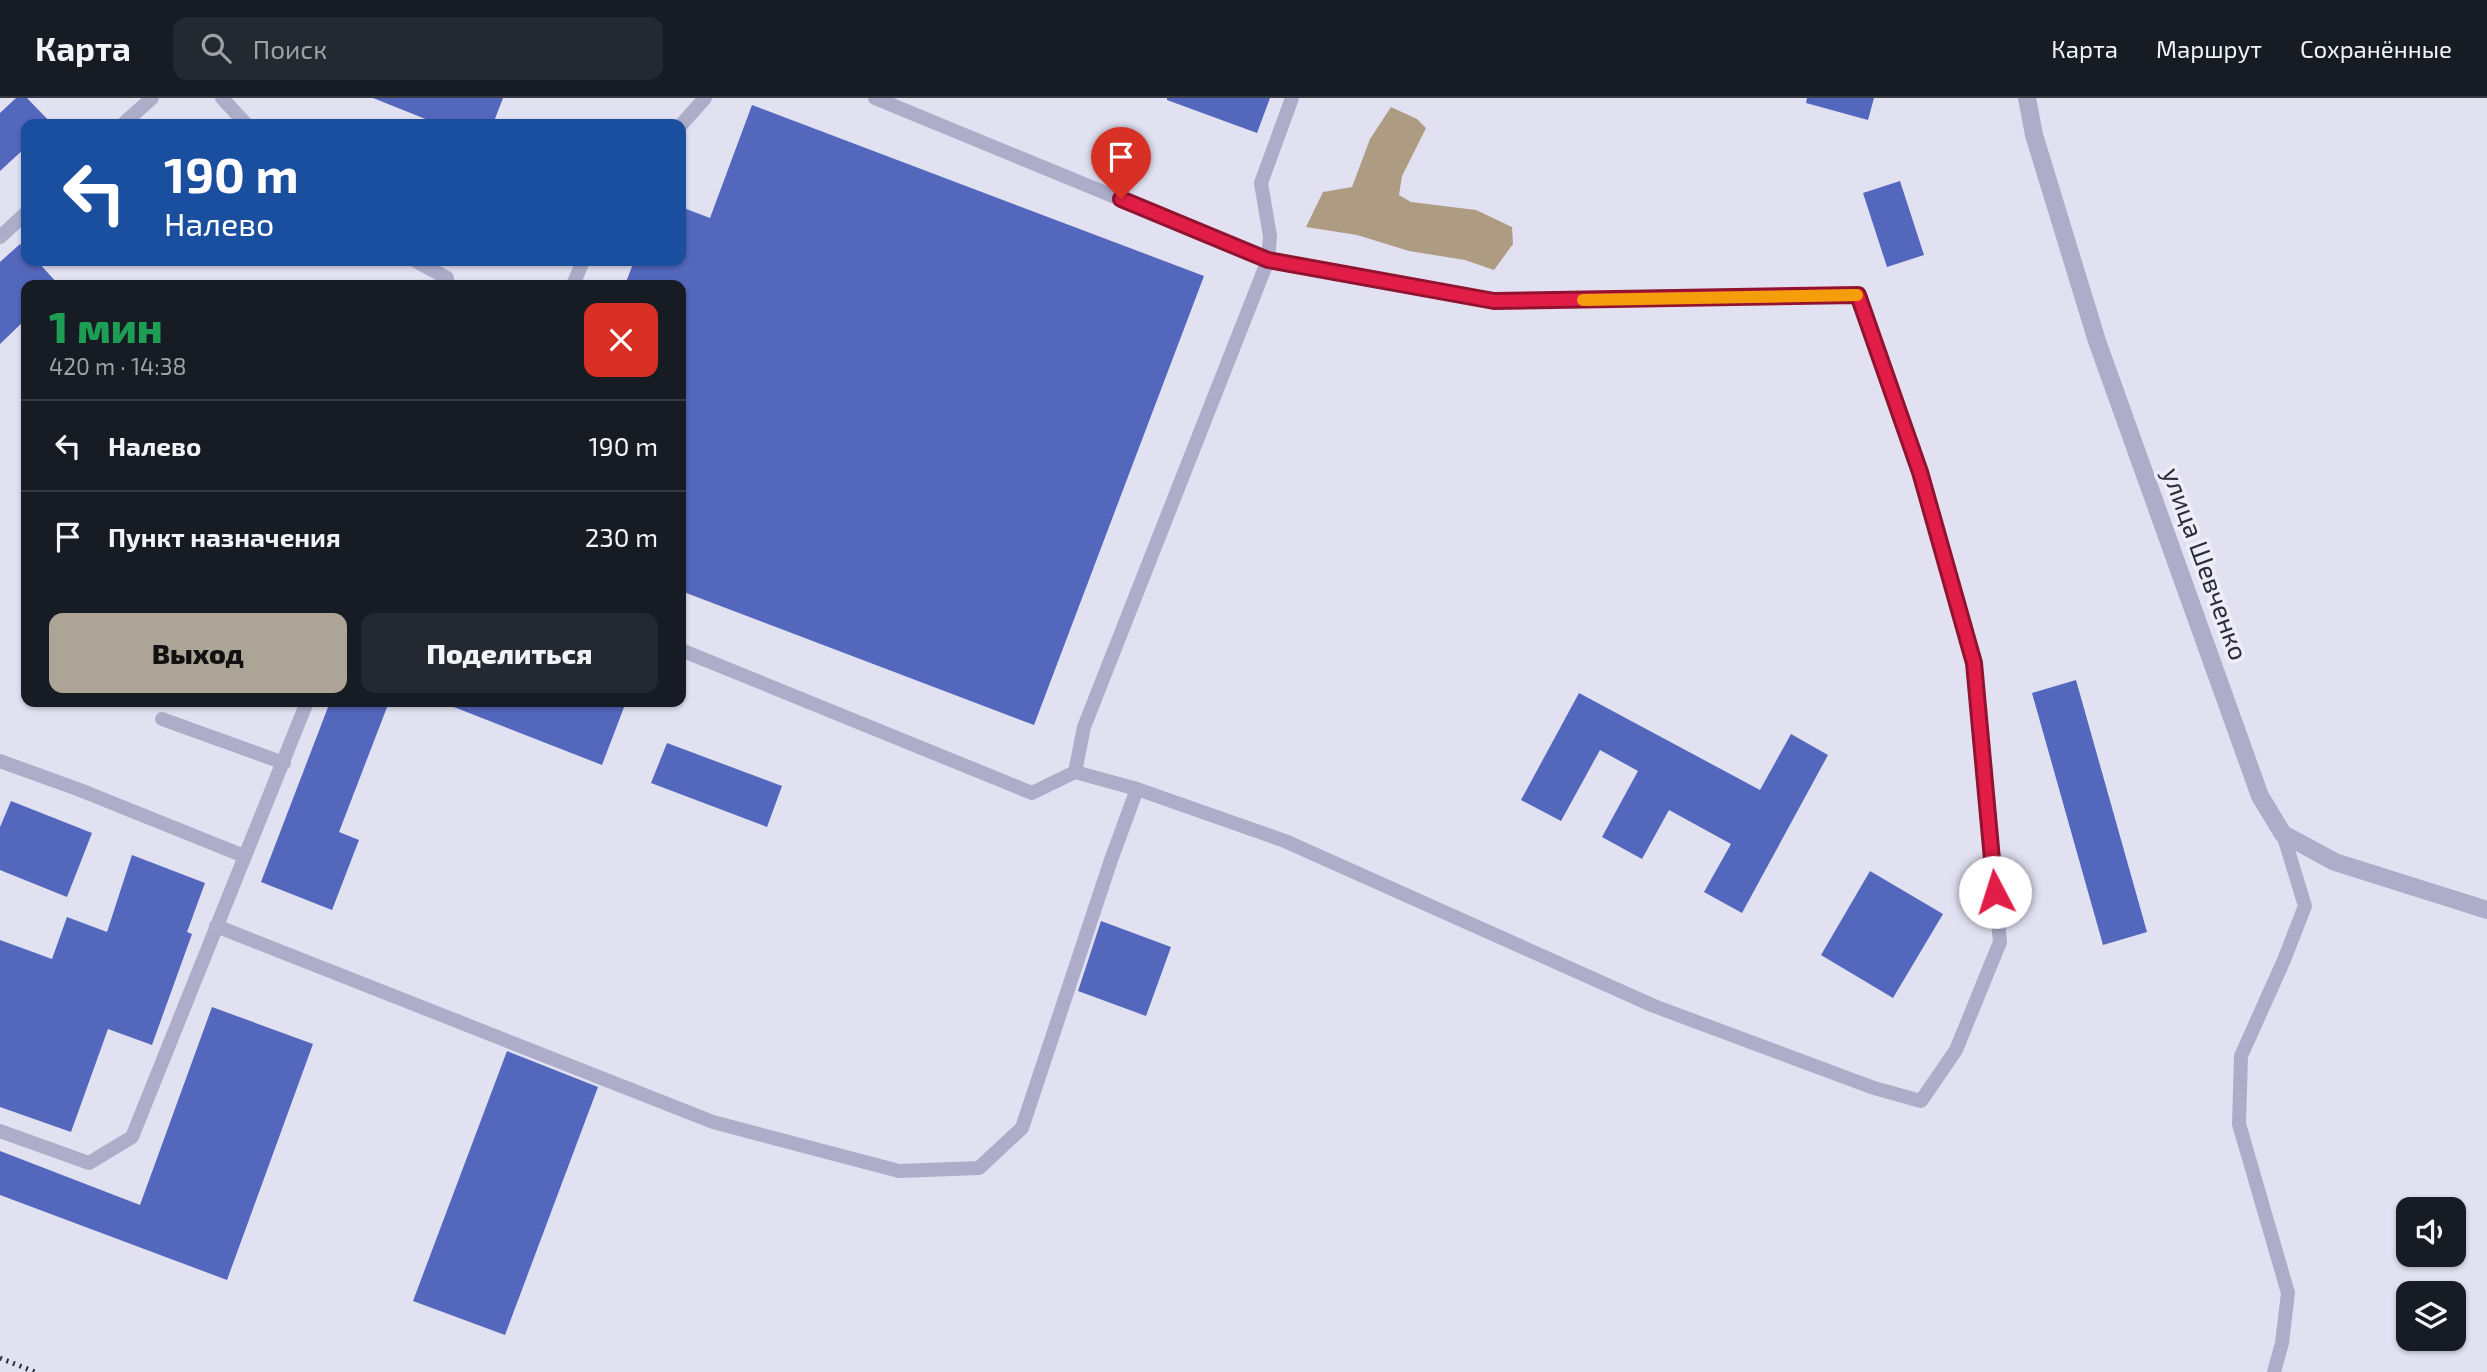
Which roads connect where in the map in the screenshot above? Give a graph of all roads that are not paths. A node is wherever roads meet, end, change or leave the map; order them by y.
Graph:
1 (152, 98) edge
2 (222, 98) edge
3 (705, 98) edge
4 (875, 98) edge
5 (1292, 98) edge
6 (2027, 98) edge
7 (129, 119) edge
8 (241, 119) edge
9 (686, 119) edge
10 (21, 218) edge
11 (0, 237) edge
12 (1268, 260) junction
13 (425, 266) edge
14 (447, 278) dead end
15 (686, 652) edge
16 (305, 707) edge
17 (162, 719) dead end
18 (0, 761) edge
19 (284, 763) junction
20 (1075, 772) junction
21 (1137, 789) junction
22 (2283, 834) junction
23 (244, 856) junction
24 (2487, 910) edge
25 (216, 926) junction
26 (0, 1131) edge
27 (2274, 1372) edge

1 - 7 lane
2 - 8 lane
3 - 9 lane
4 - 12 lane
5 - 12 lane
6 - 22 street, улица Шевченко
10 - 11 lane
12 - 20 lane
12 - 21 lane
13 - 14 lane
15 - 20 lane
16 - 19 lane
17 - 19 lane
18 - 23 lane
19 - 23 lane
20 - 21 lane
21 - 25 lane
22 - 24 street
22 - 27 lane
23 - 25 lane
25 - 26 lane

